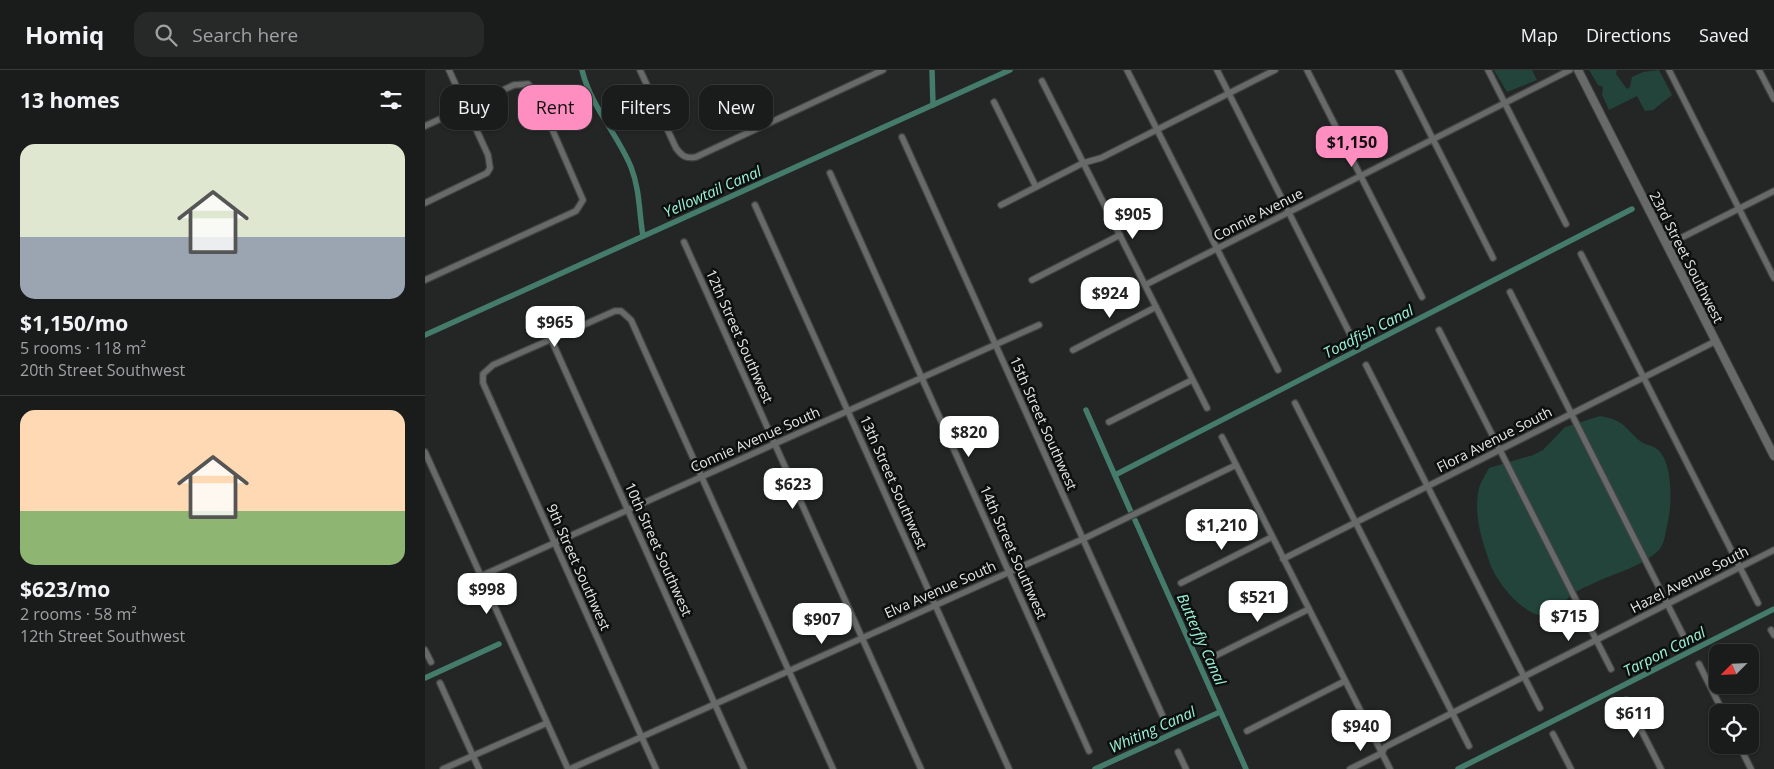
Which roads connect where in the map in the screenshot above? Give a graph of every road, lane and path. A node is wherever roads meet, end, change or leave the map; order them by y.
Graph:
1 (449, 70) edge
2 (640, 70) edge
3 (883, 70) edge
4 (1127, 70) edge
5 (1217, 70) edge
6 (1275, 70) edge
7 (1307, 70) edge
8 (1398, 70) edge
9 (1488, 70) edge
10 (1569, 70) edge
11 (1578, 70) edge
12 (1669, 70) edge
13 (1759, 70) edge
14 (1041, 81) dead end
15 (456, 85) edge
16 (508, 88) edge
17 (1229, 94) junction
18 (1774, 99) edge
19 (994, 102) dead end
20 (1505, 103) junction
21 (440, 119) edge
22 (425, 126) edge
23 (477, 130) edge
24 (1157, 130) junction
25 (902, 137) dead end
26 (1433, 139) junction
27 (1083, 164) junction
28 (830, 173) dead end
29 (1360, 176) junction
30 (1036, 187) junction
31 (1774, 191) edge
32 (425, 203) edge
33 (755, 205) dead end
34 (1001, 205) dead end
35 (1739, 209) junction
36 (1289, 212) junction
37 (1566, 224) dead end
38 (1120, 236) junction
39 (684, 242) dead end
40 (1667, 245) junction
41 (1217, 248) junction
42 (1581, 254) dead end
43 (1493, 258) dead end
44 (1774, 278) edge
45 (425, 280) edge
46 (1032, 280) dead end
47 (1145, 285) junction
48 (1510, 292) dead end
49 (1422, 297) dead end
50 (1156, 307) junction
51 (1039, 325) dead end
52 (1439, 330) dead end
53 (1350, 334) dead end
54 (551, 339) junction
55 (1716, 341) junction
56 (995, 345) junction
57 (1073, 350) dead end
58 (1367, 365) dead end
59 (1278, 370) dead end
60 (922, 377) junction
61 (1643, 377) junction
62 (1192, 380) junction
63 (1295, 403) dead end
64 (1207, 408) dead end
65 (848, 410) junction
66 (1572, 414) junction
67 (1109, 422) dead end
68 (1222, 437) dead end
69 (775, 444) junction
70 (1500, 450) junction
71 (425, 452) edge
72 (1774, 456) edge
73 (1236, 465) junction
74 (701, 477) junction
75 (1428, 486) junction
76 (628, 510) junction
77 (1356, 523) junction
78 (1272, 537) junction
79 (1083, 539) junction
80 (554, 543) junction
81 (1774, 550) edge
82 (1283, 560) junction
83 (1740, 567) junction
84 (1009, 572) junction
85 (481, 576) junction
86 (1181, 583) dead end
87 (1758, 603) dead end
88 (1668, 604) junction
89 (935, 605) junction
90 (1309, 609) junction
91 (1685, 637) dead end
92 (862, 638) junction
93 (1596, 640) junction
94 (425, 650) edge
95 (1217, 655) dead end
96 (431, 662) dead end
97 (1699, 664) dead end
98 (1611, 669) dead end
99 (788, 671) junction
100 (1524, 676) junction
101 (1345, 681) junction
102 (440, 683) dead end
103 (1626, 700) dead end
104 (715, 704) junction
105 (1719, 704) edge
106 (1539, 708) dead end
107 (1452, 713) junction
108 (1164, 719) dead end
109 (547, 723) junction
110 (1247, 731) dead end
111 (1553, 734) dead end
112 (641, 737) junction
113 (1469, 746) dead end
114 (1089, 751) dead end
115 (1179, 752) dead end
116 (1382, 753) junction
117 (1744, 754) edge
118 (473, 756) junction
119 (443, 769) edge
120 (479, 769) edge
121 (569, 769) edge
122 (656, 769) edge
123 (744, 769) edge
124 (833, 769) edge
125 (921, 769) edge
126 (1009, 769) edge
127 (1186, 769) edge
128 (1350, 769) edge
129 (1390, 769) edge
130 (1571, 769) edge
131 (1661, 769) edge
132 (1751, 769) edge

1 - 15 street
2 - 3 street
4 - 24 street
5 - 17 street
6 - 17 street
7 - 29 street
8 - 26 street
9 - 20 street
10 - 20 street, Connie Avenue
11 - 40 street, 23rd Street Southwest
12 - 35 street
13 - 18 street
14 - 27 street
16 - 45 street
17 - 24 street
17 - 36 street
19 - 30 street
20 - 26 street, Connie Avenue
20 - 37 street
21 - 22 street
23 - 32 street
24 - 27 street
24 - 41 street
25 - 56 street, 15th Street Southwest
26 - 29 street, Connie Avenue
26 - 43 street
27 - 30 street
27 - 38 street
28 - 60 street, 14th Street Southwest
29 - 36 street, Connie Avenue
29 - 49 street
30 - 34 street
31 - 35 street
33 - 65 street, 13th Street Southwest
35 - 40 street
35 - 44 street
36 - 41 street, Connie Avenue
36 - 53 street
38 - 46 street
38 - 47 street
39 - 69 street, 12th Street Southwest
40 - 55 street, 23rd Street Southwest
41 - 47 street, Connie Avenue
41 - 59 street
42 - 61 street
47 - 50 street
48 - 66 street
50 - 57 street
50 - 62 street
51 - 56 street, Connie Avenue South
52 - 70 street
54 - 74 street
54 - 76 street, 10th Street Southwest
54 - 80 street, 9th Street Southwest
55 - 61 street, Flora Avenue South
55 - 72 street, 23rd Street Southwest
56 - 60 street, Connie Avenue South
56 - 79 street, 15th Street Southwest
58 - 75 street
60 - 65 street, Connie Avenue South
60 - 84 street, 14th Street Southwest
61 - 66 street, Flora Avenue South
61 - 83 street
62 - 64 street
62 - 67 street
63 - 77 street
65 - 69 street, Connie Avenue South
65 - 89 street, 13th Street Southwest
66 - 70 street, Flora Avenue South
66 - 88 street
68 - 73 street
69 - 74 street, Connie Avenue South
69 - 92 street, 12th Street Southwest
70 - 75 street, Flora Avenue South
70 - 93 street
71 - 85 street
73 - 78 street
73 - 79 street, Elva Avenue South
74 - 76 street, Connie Avenue South
74 - 99 street
75 - 77 street, Flora Avenue South
75 - 100 street
76 - 80 street, Connie Avenue South
76 - 104 street, 10th Street Southwest
77 - 82 street, Flora Avenue South
77 - 107 street
78 - 82 street
78 - 86 street
79 - 84 street, Elva Avenue South
79 - 108 street, 15th Street Southwest
80 - 85 street, Connie Avenue South
80 - 112 street, 9th Street Southwest
81 - 83 street, Hazel Avenue South
82 - 90 street
83 - 87 street
83 - 88 street, Hazel Avenue South
84 - 89 street, Elva Avenue South
84 - 114 street, 14th Street Southwest
85 - 109 street
88 - 91 street
88 - 93 street, Hazel Avenue South
89 - 92 street, Elva Avenue South
89 - 126 street, 13th Street Southwest
90 - 95 street
90 - 101 street
92 - 99 street, Elva Avenue South
92 - 125 street, 12th Street Southwest
93 - 98 street
93 - 100 street, Hazel Avenue South
94 - 96 street
97 - 105 street
99 - 104 street, Elva Avenue South
99 - 124 street
100 - 106 street
100 - 107 street, Hazel Avenue South
101 - 110 street
101 - 116 street
102 - 118 street
103 - 131 street
104 - 112 street, Elva Avenue South
104 - 123 street, 10th Street Southwest
107 - 113 street
107 - 116 street, Hazel Avenue South
109 - 118 street
109 - 121 street
111 - 130 street
112 - 121 street, Elva Avenue South
112 - 122 street, 9th Street Southwest
115 - 127 street
116 - 128 street, Hazel Avenue South
116 - 129 street
117 - 132 street
118 - 119 street
118 - 120 street

